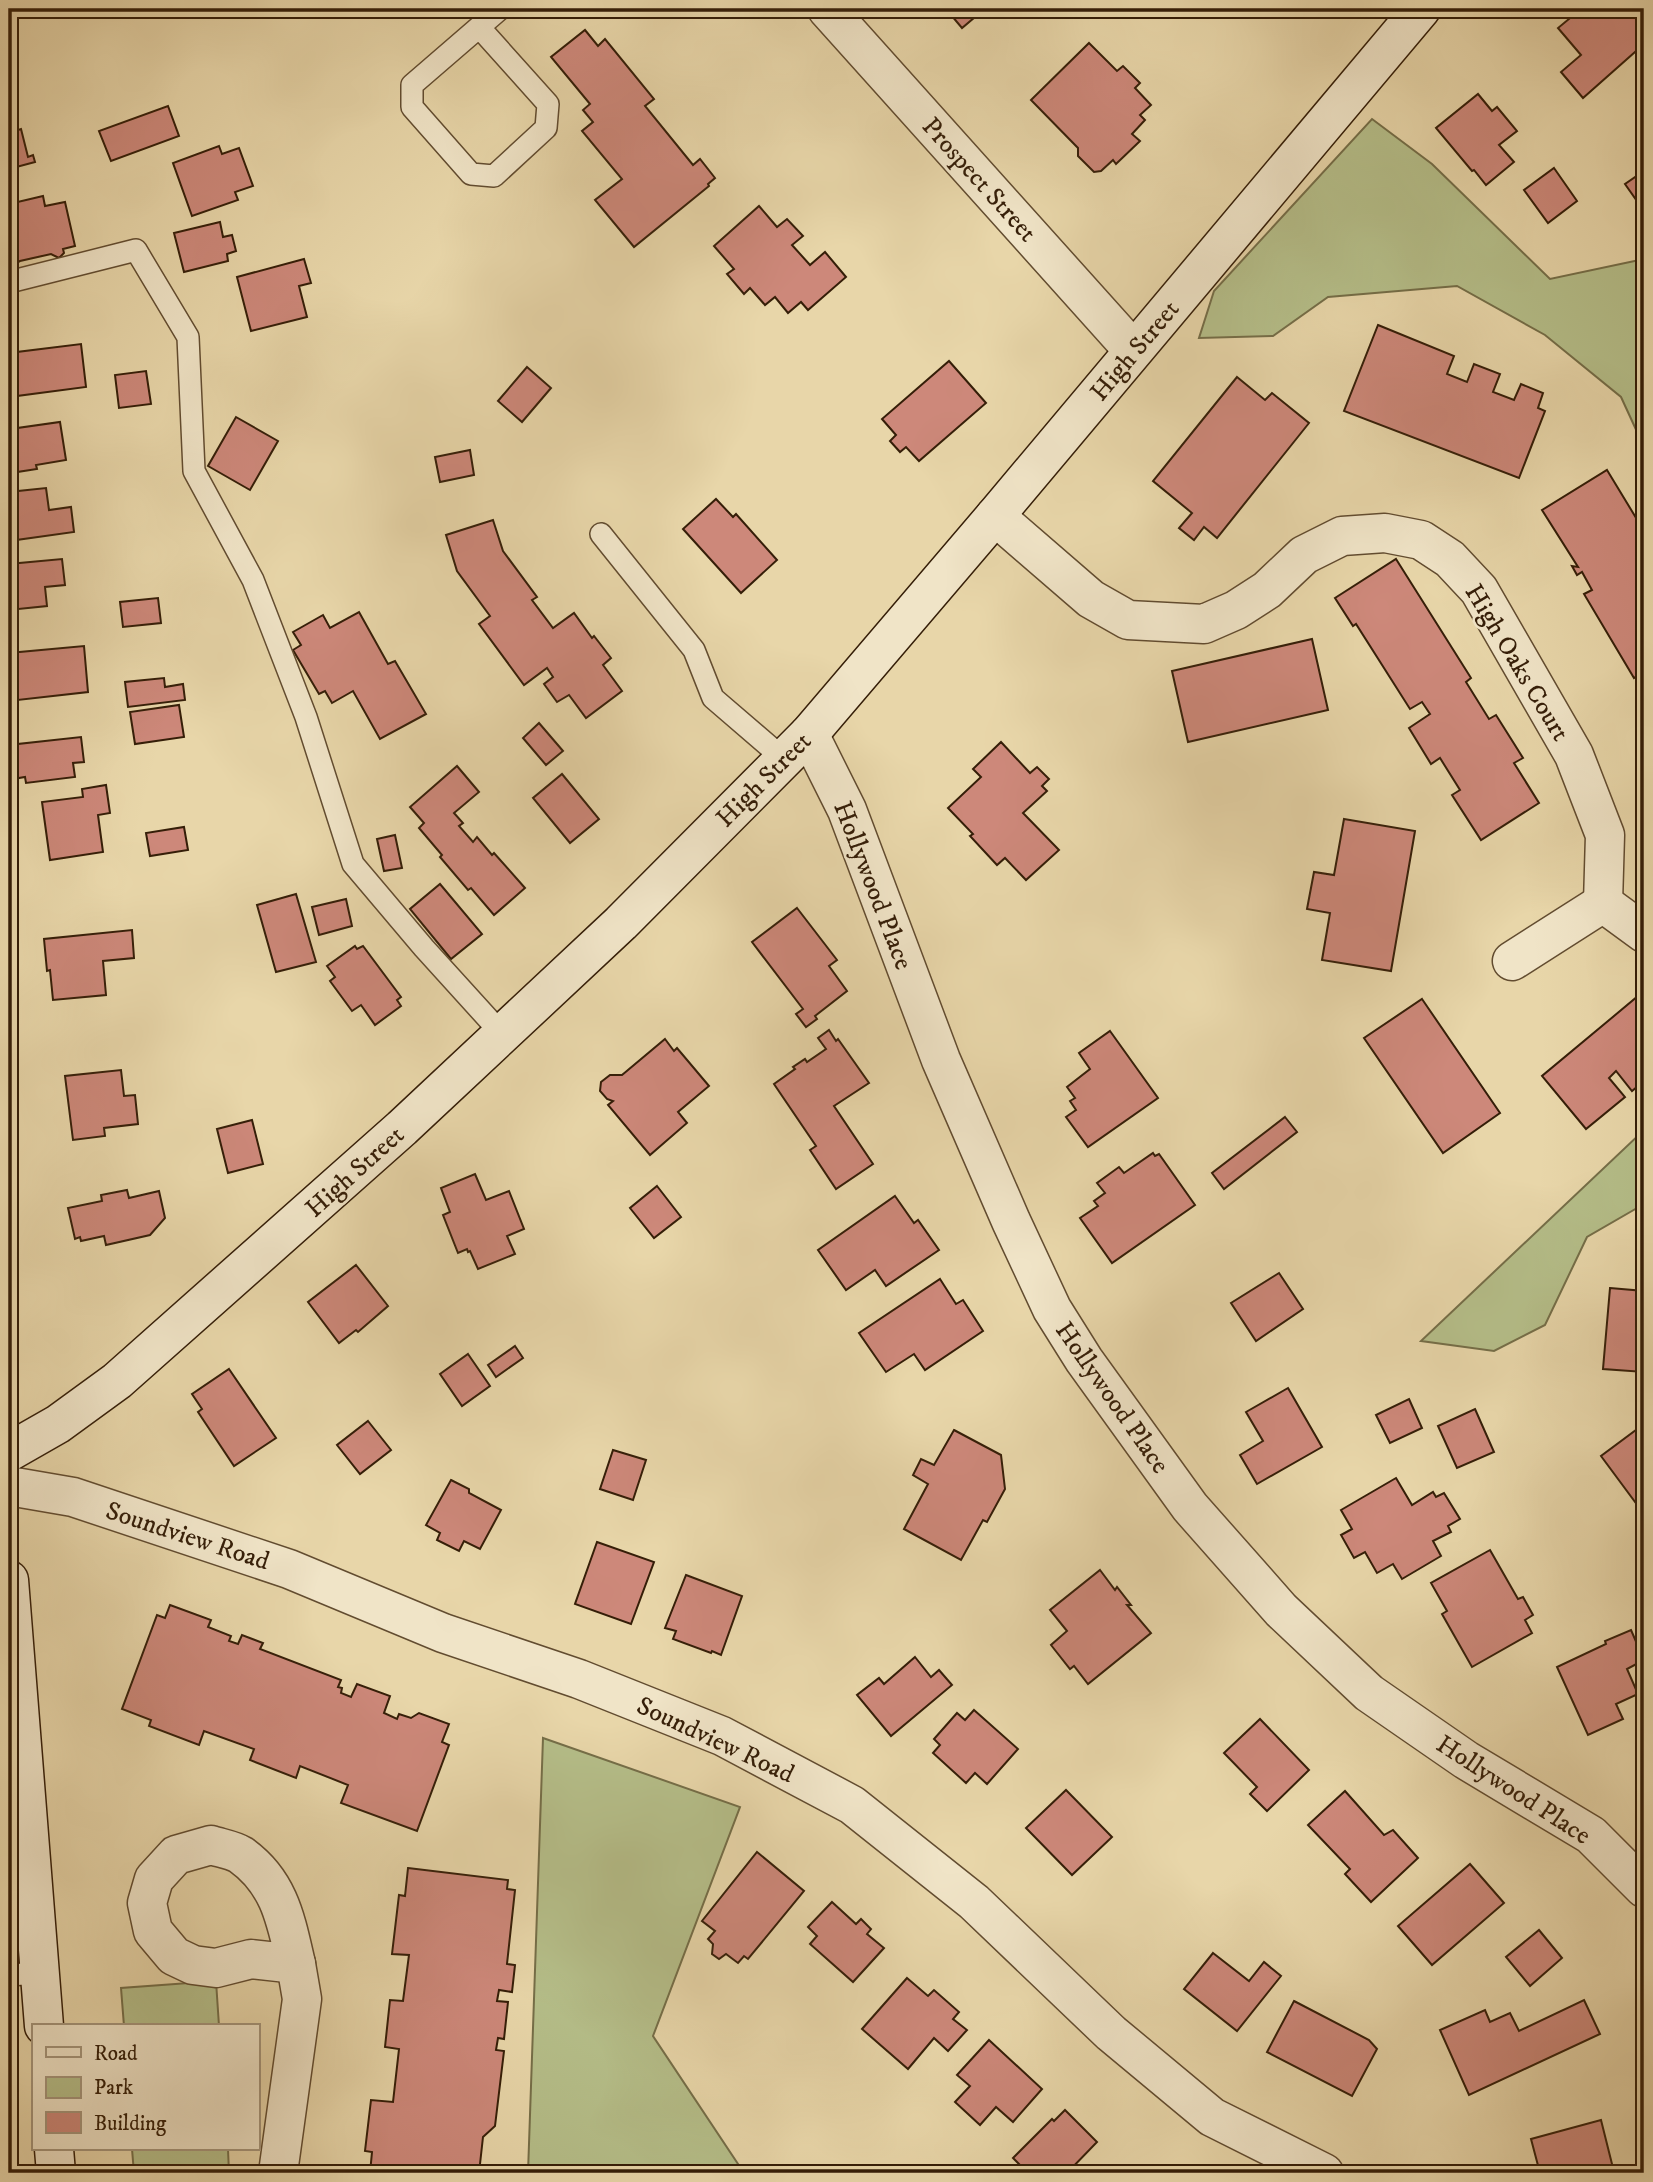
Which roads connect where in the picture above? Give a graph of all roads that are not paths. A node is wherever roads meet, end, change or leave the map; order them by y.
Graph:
1 (500, 9) edge
2 (827, 9) edge
3 (1421, 9) edge
4 (479, 27) junction
5 (9, 282) edge
6 (1133, 350) junction
7 (995, 516) junction
8 (601, 534) dead end
9 (796, 747) junction
10 (1603, 903) junction
11 (1644, 933) edge
12 (1512, 961) dead end
13 (502, 1034) junction
14 (9, 1452) edge
15 (9, 1486) edge
16 (9, 1580) edge
17 (11, 1645) edge
18 (1644, 1888) edge
19 (296, 1964) dead end
20 (24, 1974) edge
21 (43, 2024) edge
22 (54, 2150) edge
23 (56, 2173) edge
24 (278, 2173) edge
25 (1324, 2173) edge

1 - 4 lane
2 - 6 street, Prospect Street
3 - 6 street, High Street
4 - 4 lane
5 - 13 lane
6 - 7 street, High Street
7 - 9 street, High Street
7 - 10 street, High Oaks Court
8 - 9 lane
9 - 13 street, High Street
9 - 18 street, Hollywood Place
10 - 11 street
10 - 12 street
13 - 14 street, High Street
15 - 25 street, Soundview Road
16 - 17 street
17 - 20 street
19 - 24 street
20 - 21 street
22 - 23 street

